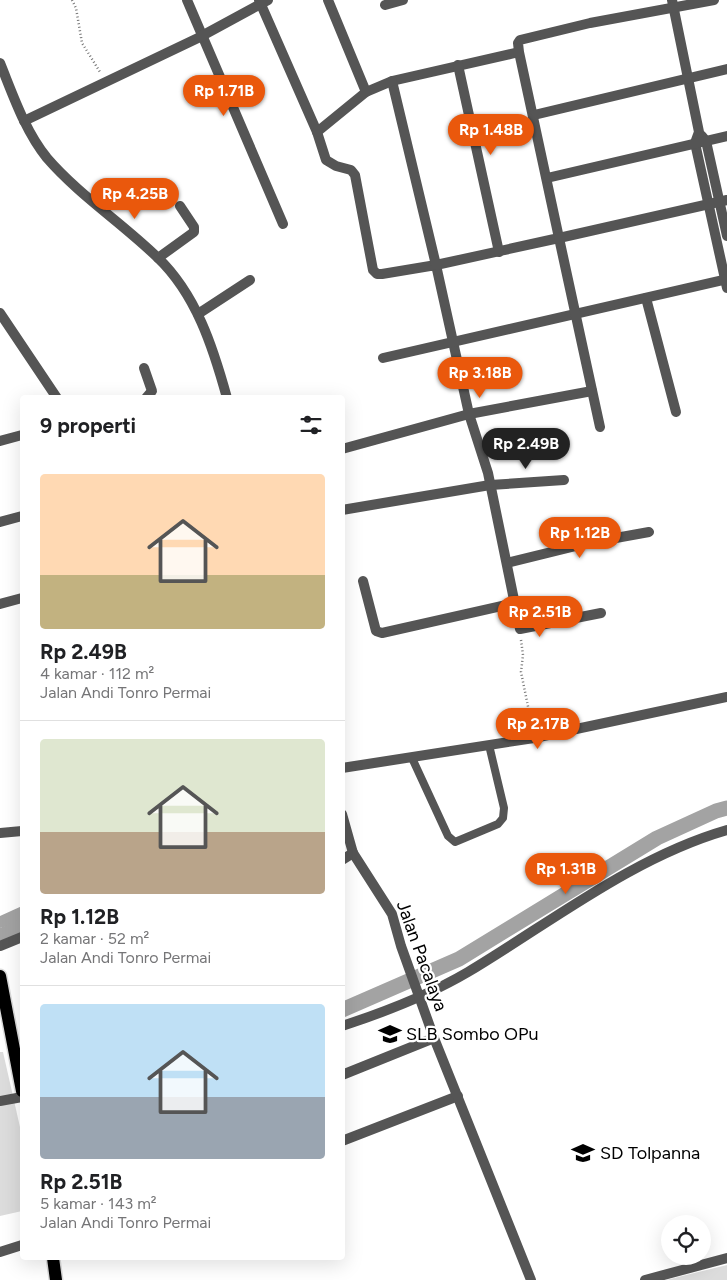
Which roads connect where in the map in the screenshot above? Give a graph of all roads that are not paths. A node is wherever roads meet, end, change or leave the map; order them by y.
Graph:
1 (187, 0) edge
2 (328, 0) edge
3 (403, 0) edge
4 (714, 0) edge
5 (263, 1) edge
6 (673, 4) edge
7 (385, 5) dead end
8 (202, 35) junction
9 (519, 52) junction
10 (0, 64) edge
11 (458, 65) junction
12 (727, 69) edge
13 (689, 78) junction
14 (392, 81) junction
15 (366, 92) junction
16 (534, 115) junction
17 (24, 121) junction
18 (317, 132) junction
19 (727, 136) edge
20 (701, 142) junction
21 (546, 178) junction
22 (723, 201) edge
23 (708, 204) junction
24 (180, 206) dead end
25 (283, 224) dead end
26 (727, 236) edge
27 (559, 238) junction
28 (499, 252) junction
29 (158, 258) junction
30 (436, 265) junction
31 (250, 280) dead end
32 (726, 282) edge
33 (646, 298) junction
34 (0, 313) edge
35 (576, 313) junction
36 (198, 314) junction
37 (453, 343) junction
38 (382, 358) dead end
39 (144, 368) dead end
40 (592, 391) junction
41 (55, 395) edge
42 (151, 395) edge
43 (226, 395) edge
44 (676, 412) dead end
45 (469, 414) junction
46 (600, 427) dead end
47 (20, 436) edge
48 (0, 441) edge
49 (345, 448) edge
50 (564, 480) dead end
51 (490, 485) junction
52 (345, 509) edge
53 (20, 517) edge
54 (0, 522) edge
55 (649, 532) dead end
56 (507, 563) junction
57 (362, 581) dead end
58 (20, 599) edge
59 (515, 603) junction
60 (0, 604) edge
61 (601, 613) dead end
62 (727, 697) edge
63 (489, 745) junction
64 (412, 758) junction
65 (345, 768) edge
66 (345, 825) edge
67 (727, 830) edge
68 (20, 831) edge
69 (0, 833) edge
70 (353, 853) junction
71 (345, 858) edge
72 (20, 938) edge
73 (0, 946) edge
74 (0, 976) edge
75 (419, 995) junction
76 (345, 1025) edge
77 (434, 1038) junction
78 (345, 1074) edge
79 (20, 1081) edge
80 (458, 1096) junction
81 (20, 1097) edge
82 (0, 1101) edge
83 (345, 1140) edge
84 (20, 1247) edge
85 (0, 1252) edge
86 (727, 1258) edge
87 (53, 1260) edge
88 (56, 1280) edge
89 (531, 1280) edge
90 (649, 1280) edge

1 - 8 street
2 - 15 street
3 - 7 street
4 - 6 street
5 - 8 street
5 - 18 street
6 - 9 street
6 - 13 street
8 - 17 street
8 - 25 street
9 - 11 street
9 - 16 street
10 - 17 street
11 - 14 street
11 - 28 street
12 - 13 street
13 - 16 street
13 - 20 street
14 - 15 street
14 - 30 street
15 - 18 street
16 - 21 street
17 - 29 street
18 - 30 street
19 - 20 street
20 - 21 street
20 - 22 street
20 - 23 street
21 - 27 street
22 - 23 street
22 - 26 street
23 - 27 street
23 - 32 street
24 - 29 street
27 - 28 street
27 - 35 street
28 - 30 street
29 - 36 street
30 - 37 street
31 - 36 street
32 - 33 street
33 - 35 street
33 - 44 street
34 - 41 street
35 - 37 street
35 - 40 street
36 - 43 street
37 - 38 street
37 - 45 street
39 - 42 street
40 - 45 street
40 - 46 street
45 - 49 street
45 - 51 street
47 - 48 street
50 - 51 street
51 - 52 street
51 - 56 street
53 - 54 street
55 - 56 street
56 - 59 street
57 - 59 street
58 - 60 street
59 - 61 street
62 - 63 street
63 - 64 street
63 - 64 lane
64 - 65 street
66 - 70 street, Jalan Pacalaya
67 - 75 street
68 - 69 street
70 - 71 street
70 - 75 street, Jalan Pacalaya
72 - 73 street
74 - 79 main road
75 - 76 street
75 - 77 street, Jalan Pacalaya
77 - 78 street
77 - 80 street, Jalan Pacalaya
80 - 83 street
80 - 89 street, Jalan Pacalaya
81 - 82 street
84 - 85 street
86 - 90 street
87 - 88 main road

